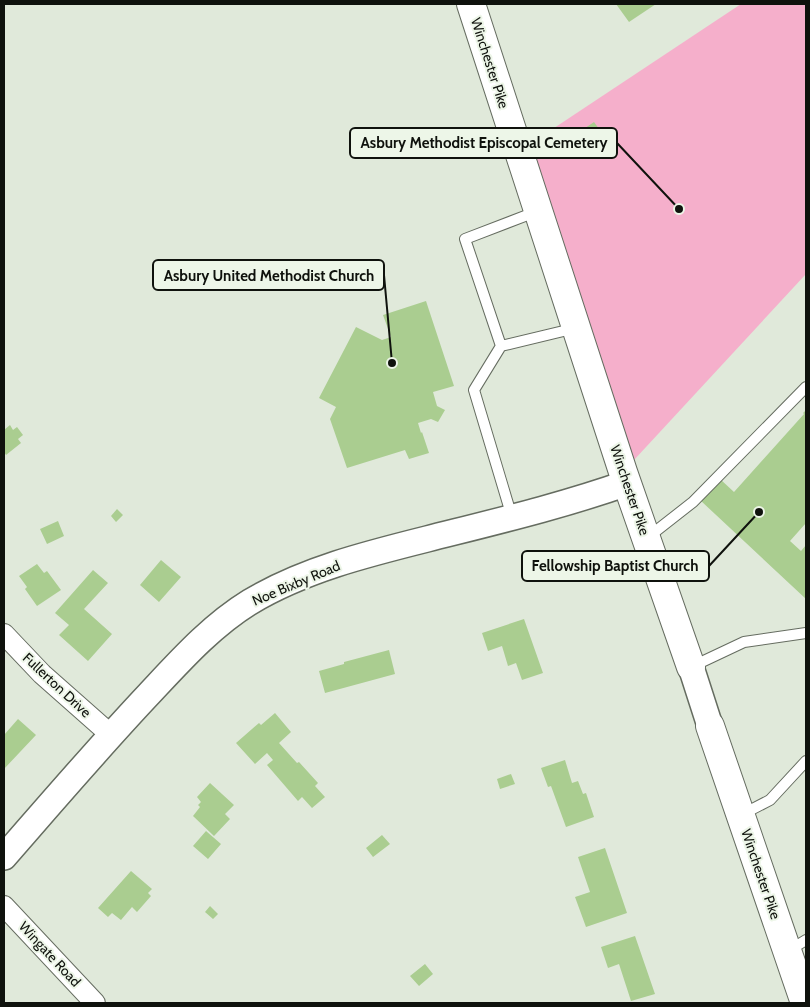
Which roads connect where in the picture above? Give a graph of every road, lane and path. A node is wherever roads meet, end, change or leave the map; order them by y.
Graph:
1 (471, 4) edge
2 (539, 210) junction
3 (577, 327) junction
4 (501, 346) junction
5 (806, 387) edge
6 (627, 483) junction
7 (512, 517) junction
8 (646, 539) junction
9 (806, 632) edge
10 (4, 634) edge
11 (690, 667) junction
12 (710, 726) joint
13 (111, 735) junction
14 (806, 761) edge
15 (741, 816) junction
16 (4, 858) edge
17 (4, 906) edge
18 (797, 945) edge
19 (95, 1003) edge
20 (805, 1003) edge

1 - 2 main road, Winchester Pike
2 - 3 main road, Winchester Pike
2 - 4 lane
3 - 4 lane
3 - 6 main road, Winchester Pike
4 - 7 lane
5 - 8 lane
6 - 7 street, Noe Bixby Road
6 - 8 main road, Winchester Pike
7 - 13 street, Noe Bixby Road
8 - 11 main road, Winchester Pike
9 - 11 lane
10 - 13 street, Fullerton Drive
11 - 12 street, Winchester Pike
12 - 15 main road, Winchester Pike
13 - 16 street, Noe Bixby Road
14 - 15 lane
15 - 18 main road, Winchester Pike
17 - 19 street, Wingate Road
18 - 20 main road, Winchester Pike

